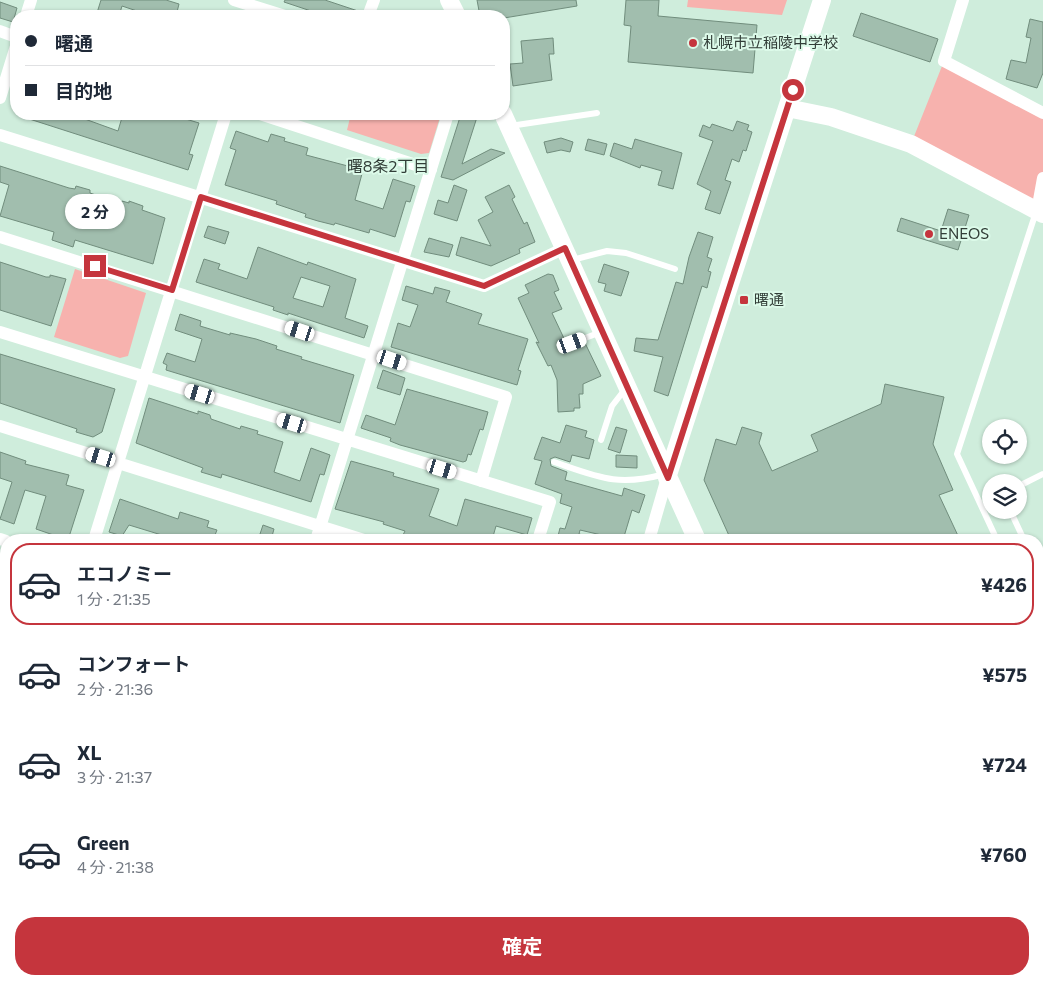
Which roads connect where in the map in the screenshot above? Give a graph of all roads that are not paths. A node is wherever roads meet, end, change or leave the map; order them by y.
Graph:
1 (234, 0) edge
2 (822, 0) edge
3 (963, 0) edge
4 (259, 8) edge
5 (10, 66) edge
6 (0, 98) edge
7 (787, 108) junction
8 (597, 113) dead end
9 (1043, 113) edge
10 (224, 120) edge
11 (278, 120) edge
12 (446, 120) edge
13 (506, 120) edge
14 (510, 120) edge
15 (0, 134) edge
16 (431, 170) junction
17 (1043, 178) edge
18 (201, 197) junction
19 (1040, 213) edge
20 (0, 237) edge
21 (568, 254) junction
22 (403, 261) junction
23 (675, 269) dead end
24 (172, 290) junction
25 (0, 332) edge
26 (602, 332) junction
27 (572, 343) dead end
28 (374, 354) junction
29 (144, 377) junction
30 (627, 387) junction
31 (0, 426) edge
32 (348, 440) junction
33 (601, 440) dead end
34 (554, 462) dead end
35 (118, 463) junction
36 (1043, 474) edge
37 (667, 476) junction
38 (480, 481) junction
39 (1027, 482) edge
40 (1014, 519) edge
41 (320, 526) junction
42 (96, 534) edge
43 (318, 534) edge
44 (345, 534) edge
45 (540, 534) edge
46 (651, 534) edge
47 (694, 534) edge
48 (993, 534) edge
49 (1021, 534) edge

1 - 4 street
2 - 7 street
3 - 9 street
5 - 6 street
7 - 19 street
7 - 37 street
8 - 14 lane
10 - 18 street
11 - 16 street
12 - 16 street
13 - 21 street
15 - 18 street
16 - 22 street
17 - 19 street
18 - 22 street
18 - 24 street
19 - 48 lane
20 - 24 street
21 - 22 street
21 - 23 lane
21 - 26 street
22 - 28 street
24 - 28 street
24 - 29 street
25 - 29 street
26 - 27 lane
26 - 30 street
28 - 32 street
28 - 38 street
29 - 32 street
29 - 35 street
30 - 33 lane
30 - 37 street
31 - 35 street
32 - 38 street
32 - 41 street
34 - 37 lane
35 - 41 street
35 - 42 street
36 - 39 lane
37 - 46 street
37 - 47 street
38 - 45 street
40 - 49 lane
41 - 43 street
41 - 44 street

